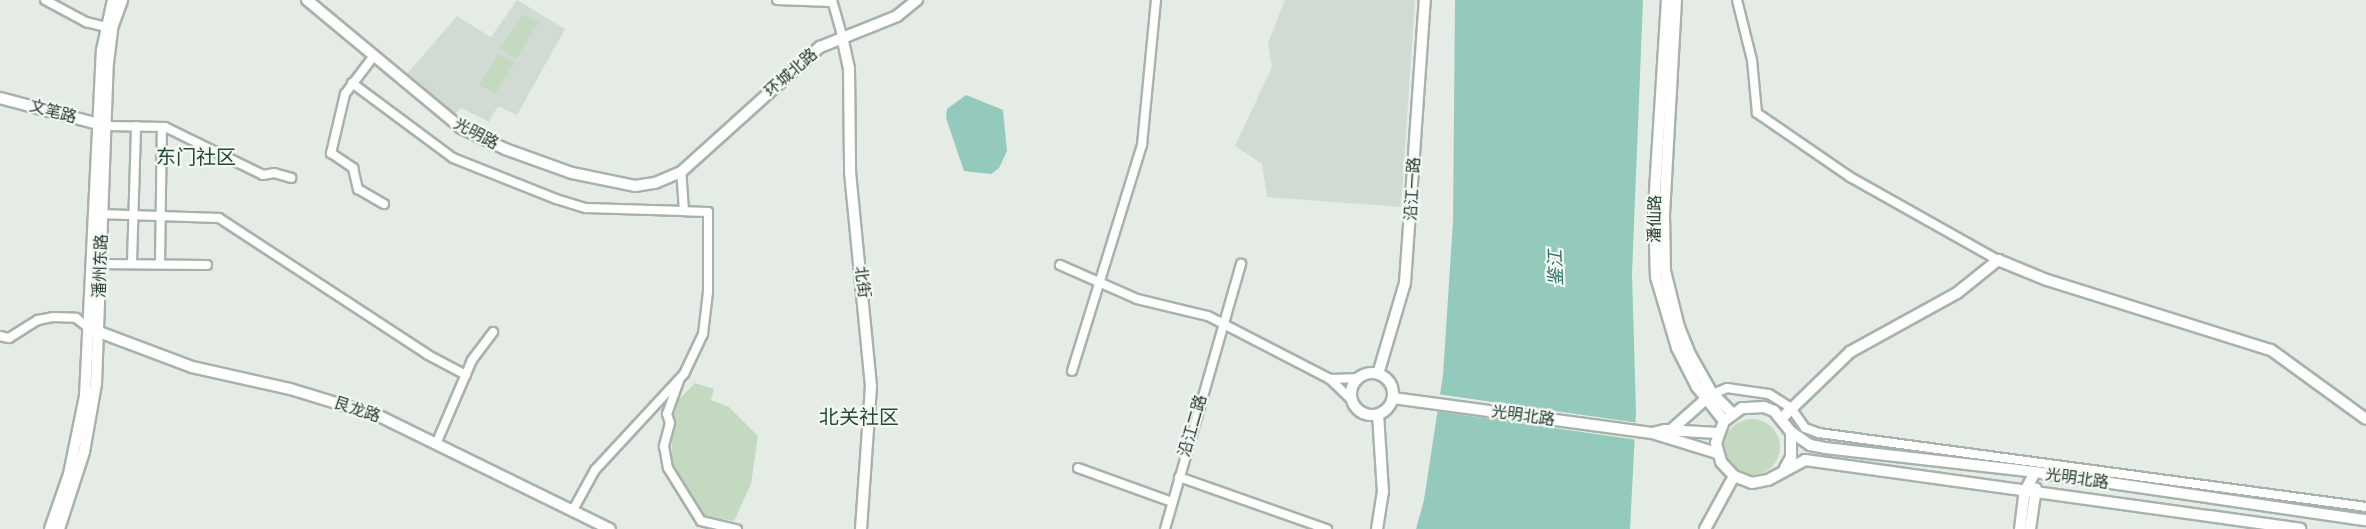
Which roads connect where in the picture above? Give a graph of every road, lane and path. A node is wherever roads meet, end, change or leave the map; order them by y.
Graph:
1 (45, 0) edge
2 (113, 0) edge
3 (122, 0) edge
4 (307, 0) edge
5 (777, 0) edge
6 (917, 0) edge
7 (1156, 0) edge
8 (1425, 0) edge
9 (1667, 0) edge
10 (1676, 0) edge
11 (1737, 0) edge
12 (832, 1) edge
13 (108, 28) junction
14 (842, 36) junction
15 (373, 57) junction
16 (352, 83) junction
17 (0, 98) edge
18 (102, 125) junction
19 (136, 126) junction
20 (162, 127) junction
21 (681, 171) junction
22 (291, 178) dead end
23 (384, 204) dead end
24 (684, 211) junction
25 (99, 214) junction
26 (134, 215) junction
27 (160, 216) junction
28 (1998, 260) junction
29 (97, 264) junction
30 (132, 264) junction
31 (160, 264) junction
32 (1241, 264) dead end
33 (207, 265) dead end
34 (1060, 265) dead end
35 (1102, 282) junction
36 (1221, 323) junction
37 (95, 332) junction
38 (493, 332) dead end
39 (0, 336) edge
40 (1072, 370) dead end
41 (1378, 374) junction
42 (466, 375) junction
43 (1359, 378) junction
44 (1330, 379) junction
45 (679, 381) junction
46 (1709, 396) junction
47 (1393, 398) junction
48 (1351, 399) junction
49 (1791, 408) junction
50 (1378, 415) junction
51 (1728, 417) junction
52 (1782, 418) junction
53 (2366, 419) edge
54 (1671, 430) junction
55 (1791, 432) junction
56 (1653, 433) junction
57 (1718, 433) junction
58 (436, 444) junction
59 (1717, 453) junction
60 (2036, 467) junction
61 (1078, 468) dead end
62 (1785, 468) junction
63 (1179, 477) junction
64 (1734, 477) junction
65 (2030, 492) junction
66 (2224, 500) junction
67 (1172, 502) junction
68 (2366, 507) edge
69 (573, 510) junction
70 (2222, 517) junction
71 (2366, 520) edge
72 (50, 529) edge
73 (59, 529) edge
74 (610, 529) edge
75 (737, 529) edge
76 (861, 529) edge
77 (1165, 529) edge
78 (1327, 529) edge
79 (1377, 529) edge
80 (1705, 529) edge
81 (2020, 529) edge
82 (2031, 529) edge
83 (2300, 529) edge

1 - 13 street
2 - 13 street, 潘州东路
3 - 13 street, 潘州东路
4 - 15 street, 光明路
5 - 12 street
6 - 14 street, 环城北路
7 - 35 street
8 - 41 street, 沿江一路
9 - 46 street, 潘仙路
10 - 46 street, 潘仙路
11 - 28 street
12 - 14 street
13 - 18 street, 潘州东路
14 - 21 street, 环城北路
14 - 76 street, 北街
15 - 16 street
15 - 21 street, 光明路
16 - 23 street
16 - 24 street
17 - 18 street, 文笔路
18 - 19 street
18 - 25 street, 潘州东路
19 - 20 street
19 - 26 street
20 - 22 street
20 - 27 street
21 - 24 street
24 - 45 street
25 - 26 street
25 - 29 street, 潘州东路
26 - 27 street
26 - 30 street
27 - 31 street
27 - 42 street
28 - 49 street
28 - 53 street
29 - 30 street
29 - 37 street, 潘州东路
30 - 31 street
31 - 33 street
32 - 36 street, 沿江二路
34 - 35 street
35 - 36 street
35 - 40 street
36 - 44 street
36 - 63 street, 沿江二路
37 - 39 street
37 - 58 street, 艮龙路
37 - 72 street, 潘州东路
37 - 73 street, 潘州东路
38 - 42 street
41 - 43 street
41 - 47 street
42 - 58 street
43 - 44 street
43 - 48 street
44 - 48 street
45 - 69 street
45 - 75 street
46 - 49 street
46 - 51 street, 潘仙路
46 - 54 street
47 - 50 street
47 - 56 street, 光明北路
48 - 50 street
49 - 52 street
49 - 60 street
50 - 79 street
51 - 52 street
51 - 57 street
52 - 55 street, 光明北路
54 - 56 street, 光明北路
54 - 57 street, 光明北路
55 - 60 street, 光明北路
55 - 62 street
56 - 59 street, 光明北路
57 - 59 street
58 - 69 street, 艮龙路
59 - 64 street
60 - 65 street
60 - 66 street, 光明北路
60 - 68 street
61 - 67 street
62 - 64 street, 光明北路
62 - 65 street, 光明北路
63 - 67 street, 沿江二路
63 - 78 street
64 - 80 street
65 - 70 street, 光明北路
65 - 81 street
65 - 82 street
66 - 70 street
66 - 71 street, 光明北路
67 - 77 street, 沿江二路
69 - 74 street, 艮龙路
70 - 83 street, 光明北路

